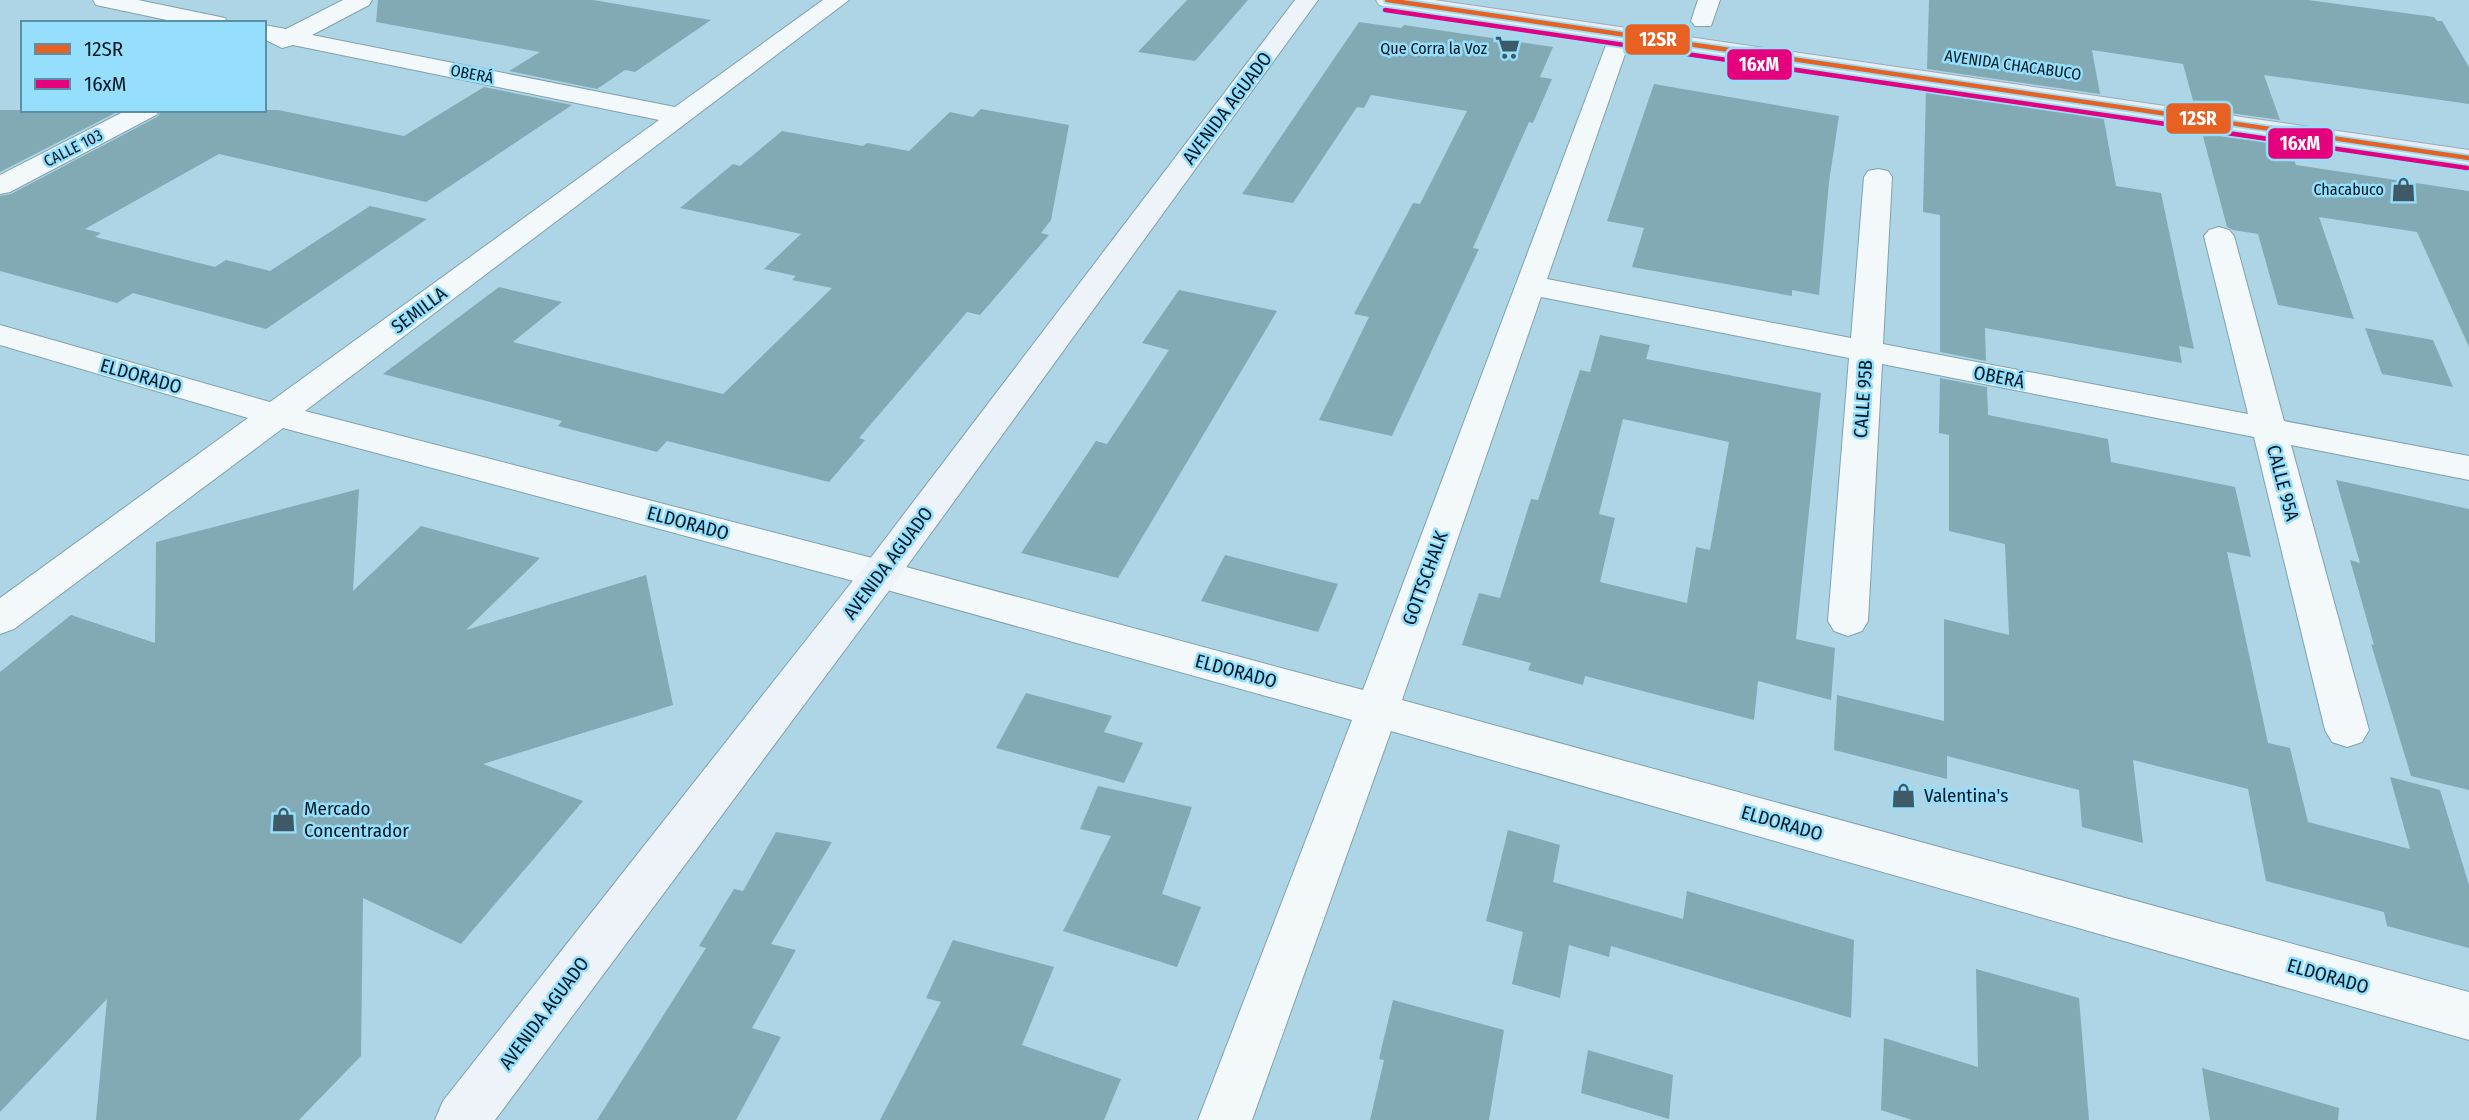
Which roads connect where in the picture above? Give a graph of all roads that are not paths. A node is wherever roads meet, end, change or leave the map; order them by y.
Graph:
1 (104, 0) edge
2 (361, 0) edge
3 (838, 0) edge
4 (1307, 0) edge
5 (1387, 0) edge
6 (1706, 10) edge
7 (1677, 17) dead end
8 (207, 21) edge
9 (1731, 25) dead end
10 (1620, 34) junction
11 (276, 35) edge
12 (143, 112) edge
13 (679, 117) junction
14 (2469, 158) edge
15 (1878, 177) dead end
16 (0, 186) edge
17 (2219, 236) dead end
18 (1529, 285) junction
19 (0, 335) edge
20 (1866, 351) junction
21 (277, 415) junction
22 (2269, 429) junction
23 (2469, 468) edge
24 (880, 574) junction
25 (0, 619) edge
26 (1847, 621) dead end
27 (1377, 710) junction
28 (2347, 730) dead end
29 (2469, 1016) edge
30 (462, 1120) edge
31 (1225, 1120) edge

1 - 8 street
2 - 11 street
3 - 13 street, SEMILLA
4 - 24 main road, AVENIDA AGUADO
5 - 10 main road, AVENIDA CHACABUCO
6 - 7 main road
6 - 9 main road
10 - 14 main road, AVENIDA CHACABUCO
10 - 18 street, GOTTSCHALK
11 - 13 street, OBERÁ
12 - 16 street, CALLE 103
13 - 21 street, SEMILLA
15 - 20 street, CALLE 95B
17 - 22 street, CALLE 95A
18 - 20 street, OBERÁ
18 - 27 street, GOTTSCHALK
19 - 21 street, ELDORADO
20 - 22 street, OBERÁ
20 - 26 street, CALLE 95B
21 - 24 street, ELDORADO
21 - 25 street, SEMILLA
22 - 23 street, OBERÁ
22 - 28 street, CALLE 95A
24 - 27 street, ELDORADO
24 - 30 main road, AVENIDA AGUADO
27 - 29 street, ELDORADO
27 - 31 street, GOTTSCHALK

